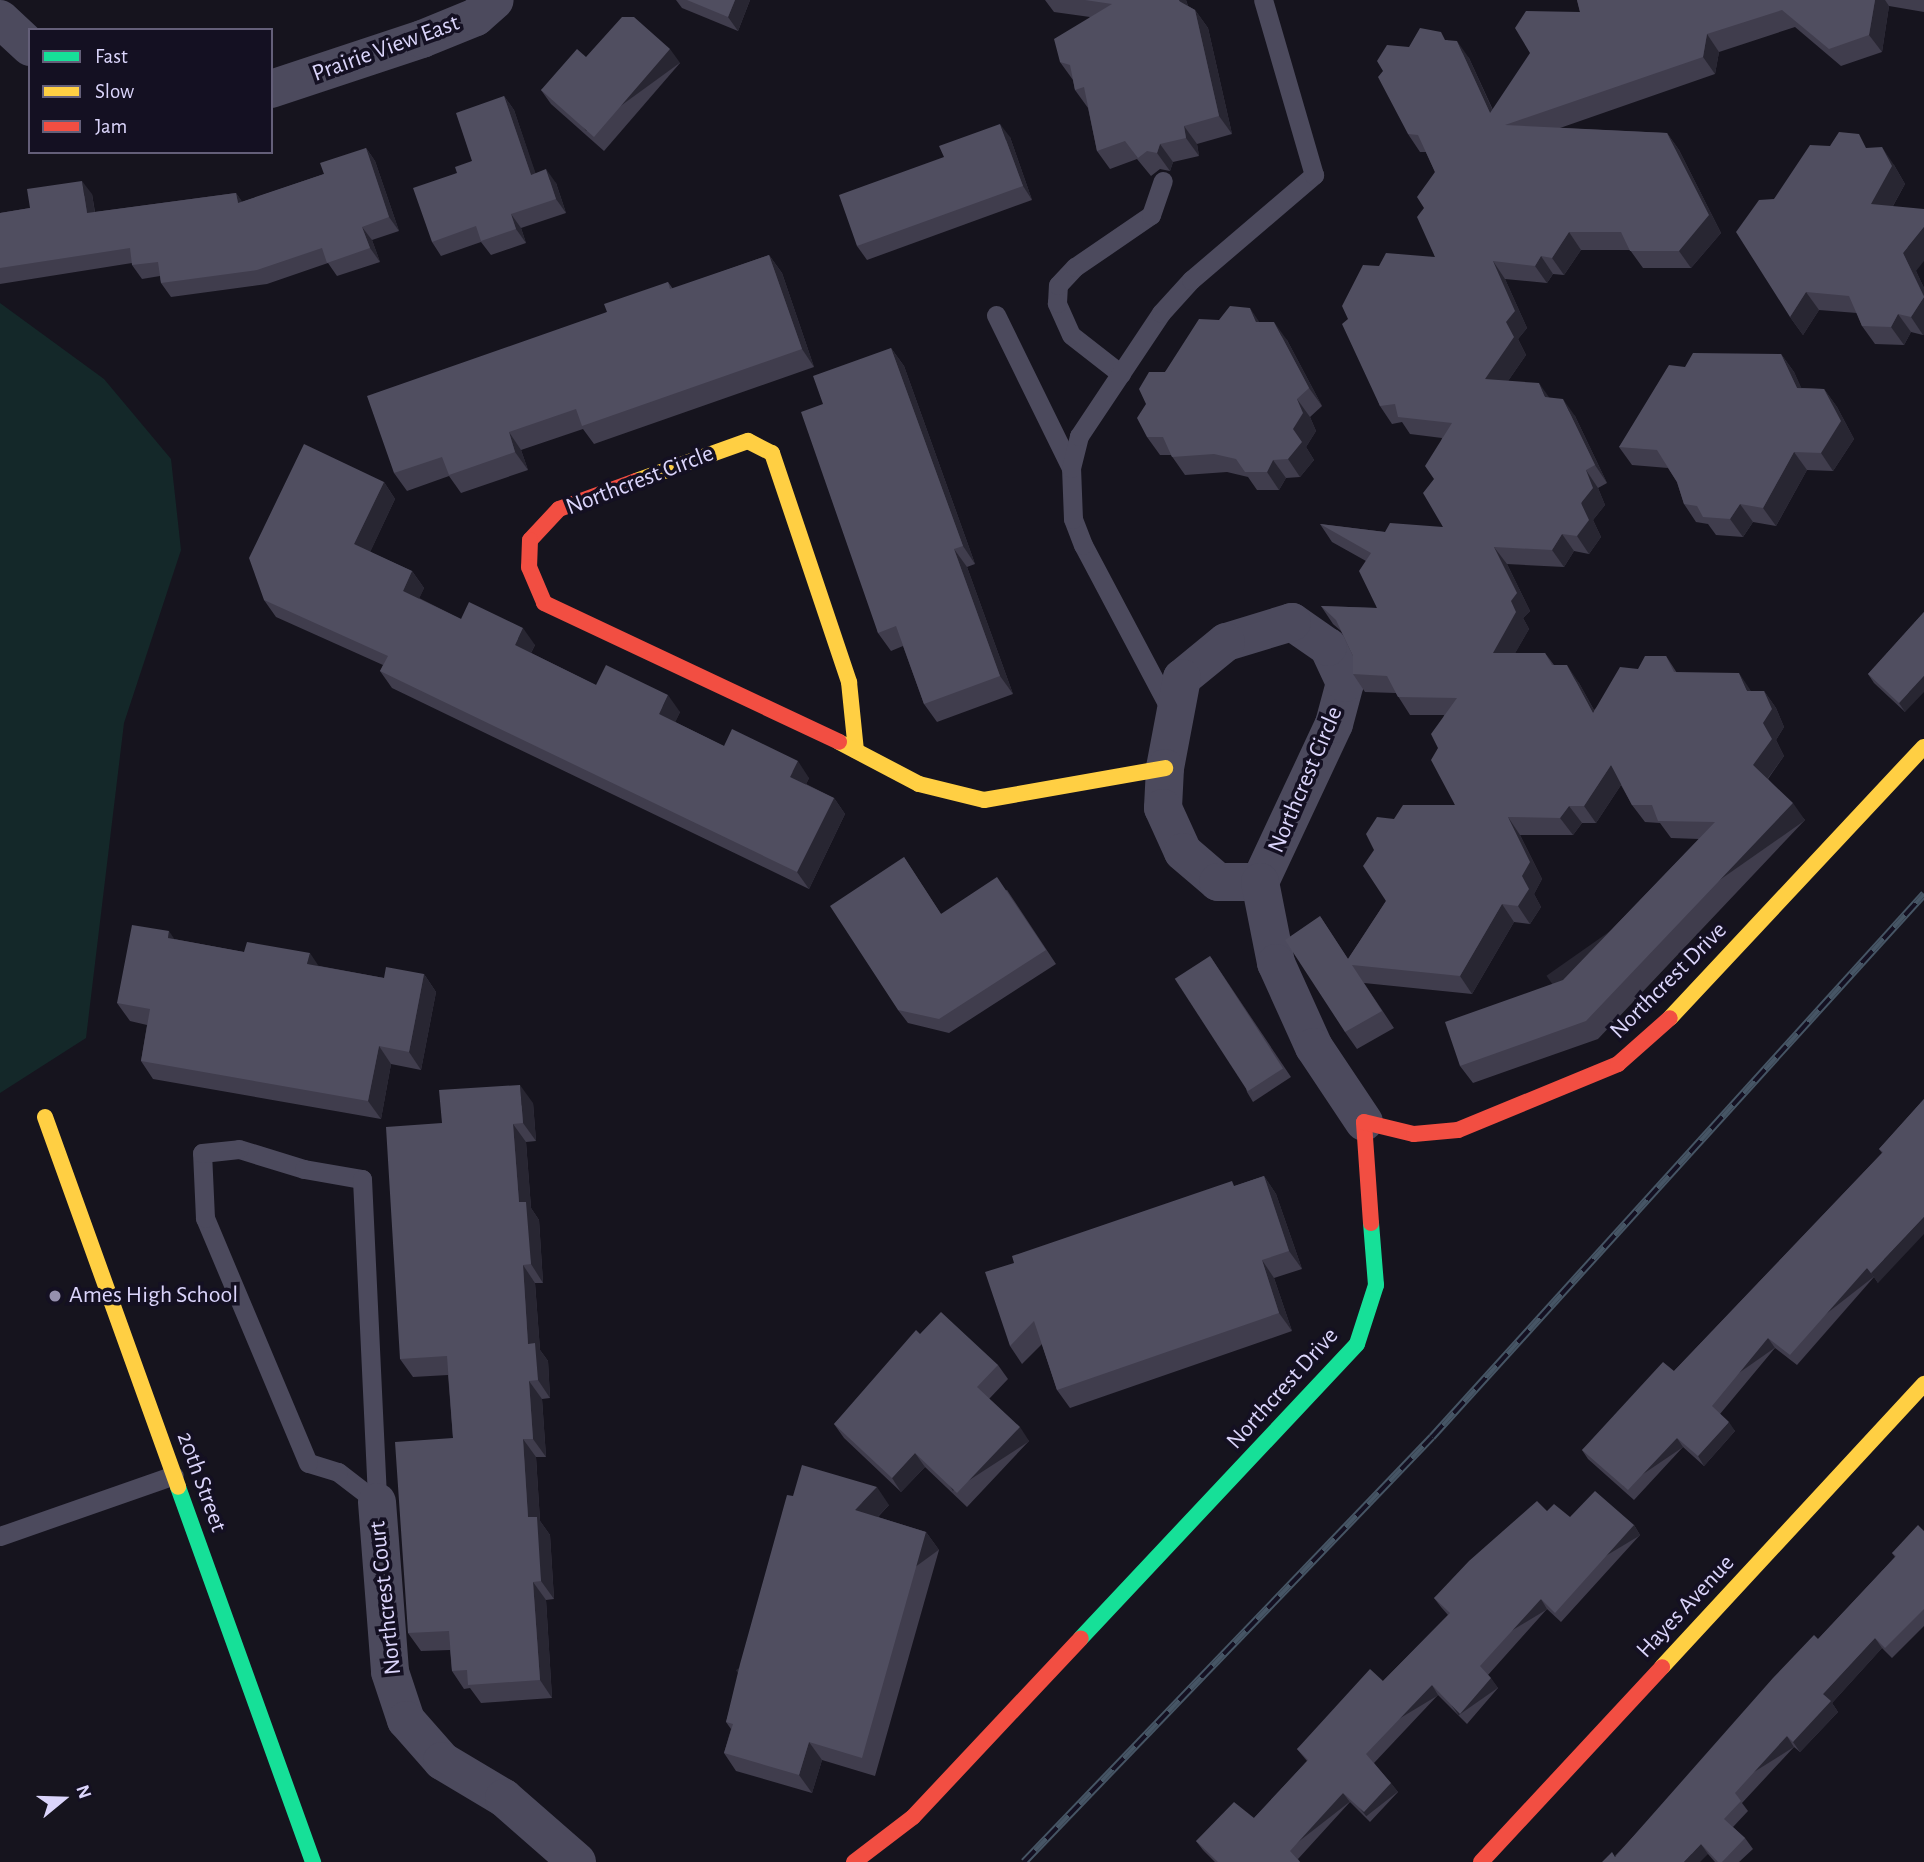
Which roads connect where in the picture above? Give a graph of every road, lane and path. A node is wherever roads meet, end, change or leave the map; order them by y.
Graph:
1 (495, 0) edge
2 (1263, 0) edge
3 (0, 19) edge
4 (28, 45) edge
5 (273, 88) edge
6 (1163, 181) edge
7 (996, 316) dead end
8 (1121, 374) junction
9 (1071, 468) junction
10 (1177, 721) junction
11 (1924, 747) edge
12 (856, 751) junction
13 (1164, 768) junction
14 (1259, 882) junction
15 (45, 1117) dead end
16 (1364, 1122) junction
17 (1924, 1384) edge
18 (174, 1475) junction
19 (377, 1502) junction
20 (0, 1536) edge
21 (313, 1862) edge
22 (577, 1862) edge
23 (854, 1862) edge
24 (1481, 1862) edge

1 - 5 street, Prairie View East
2 - 8 lane
3 - 4 street
6 - 8 lane
7 - 9 lane
8 - 9 lane
9 - 10 lane
10 - 13 street, Northcrest Circle
10 - 14 street, Northcrest Circle
11 - 16 street, Northcrest Drive
12 - 12 street, Northcrest Circle
12 - 13 street, Northcrest Circle
13 - 14 street, Northcrest Circle
14 - 16 street, Northcrest Circle
15 - 18 street, 20th Street
16 - 23 street, Northcrest Drive
17 - 24 street, Hayes Avenue
18 - 20 lane
18 - 21 street, 20th Street
19 - 19 lane
19 - 22 street, Northcrest Court

